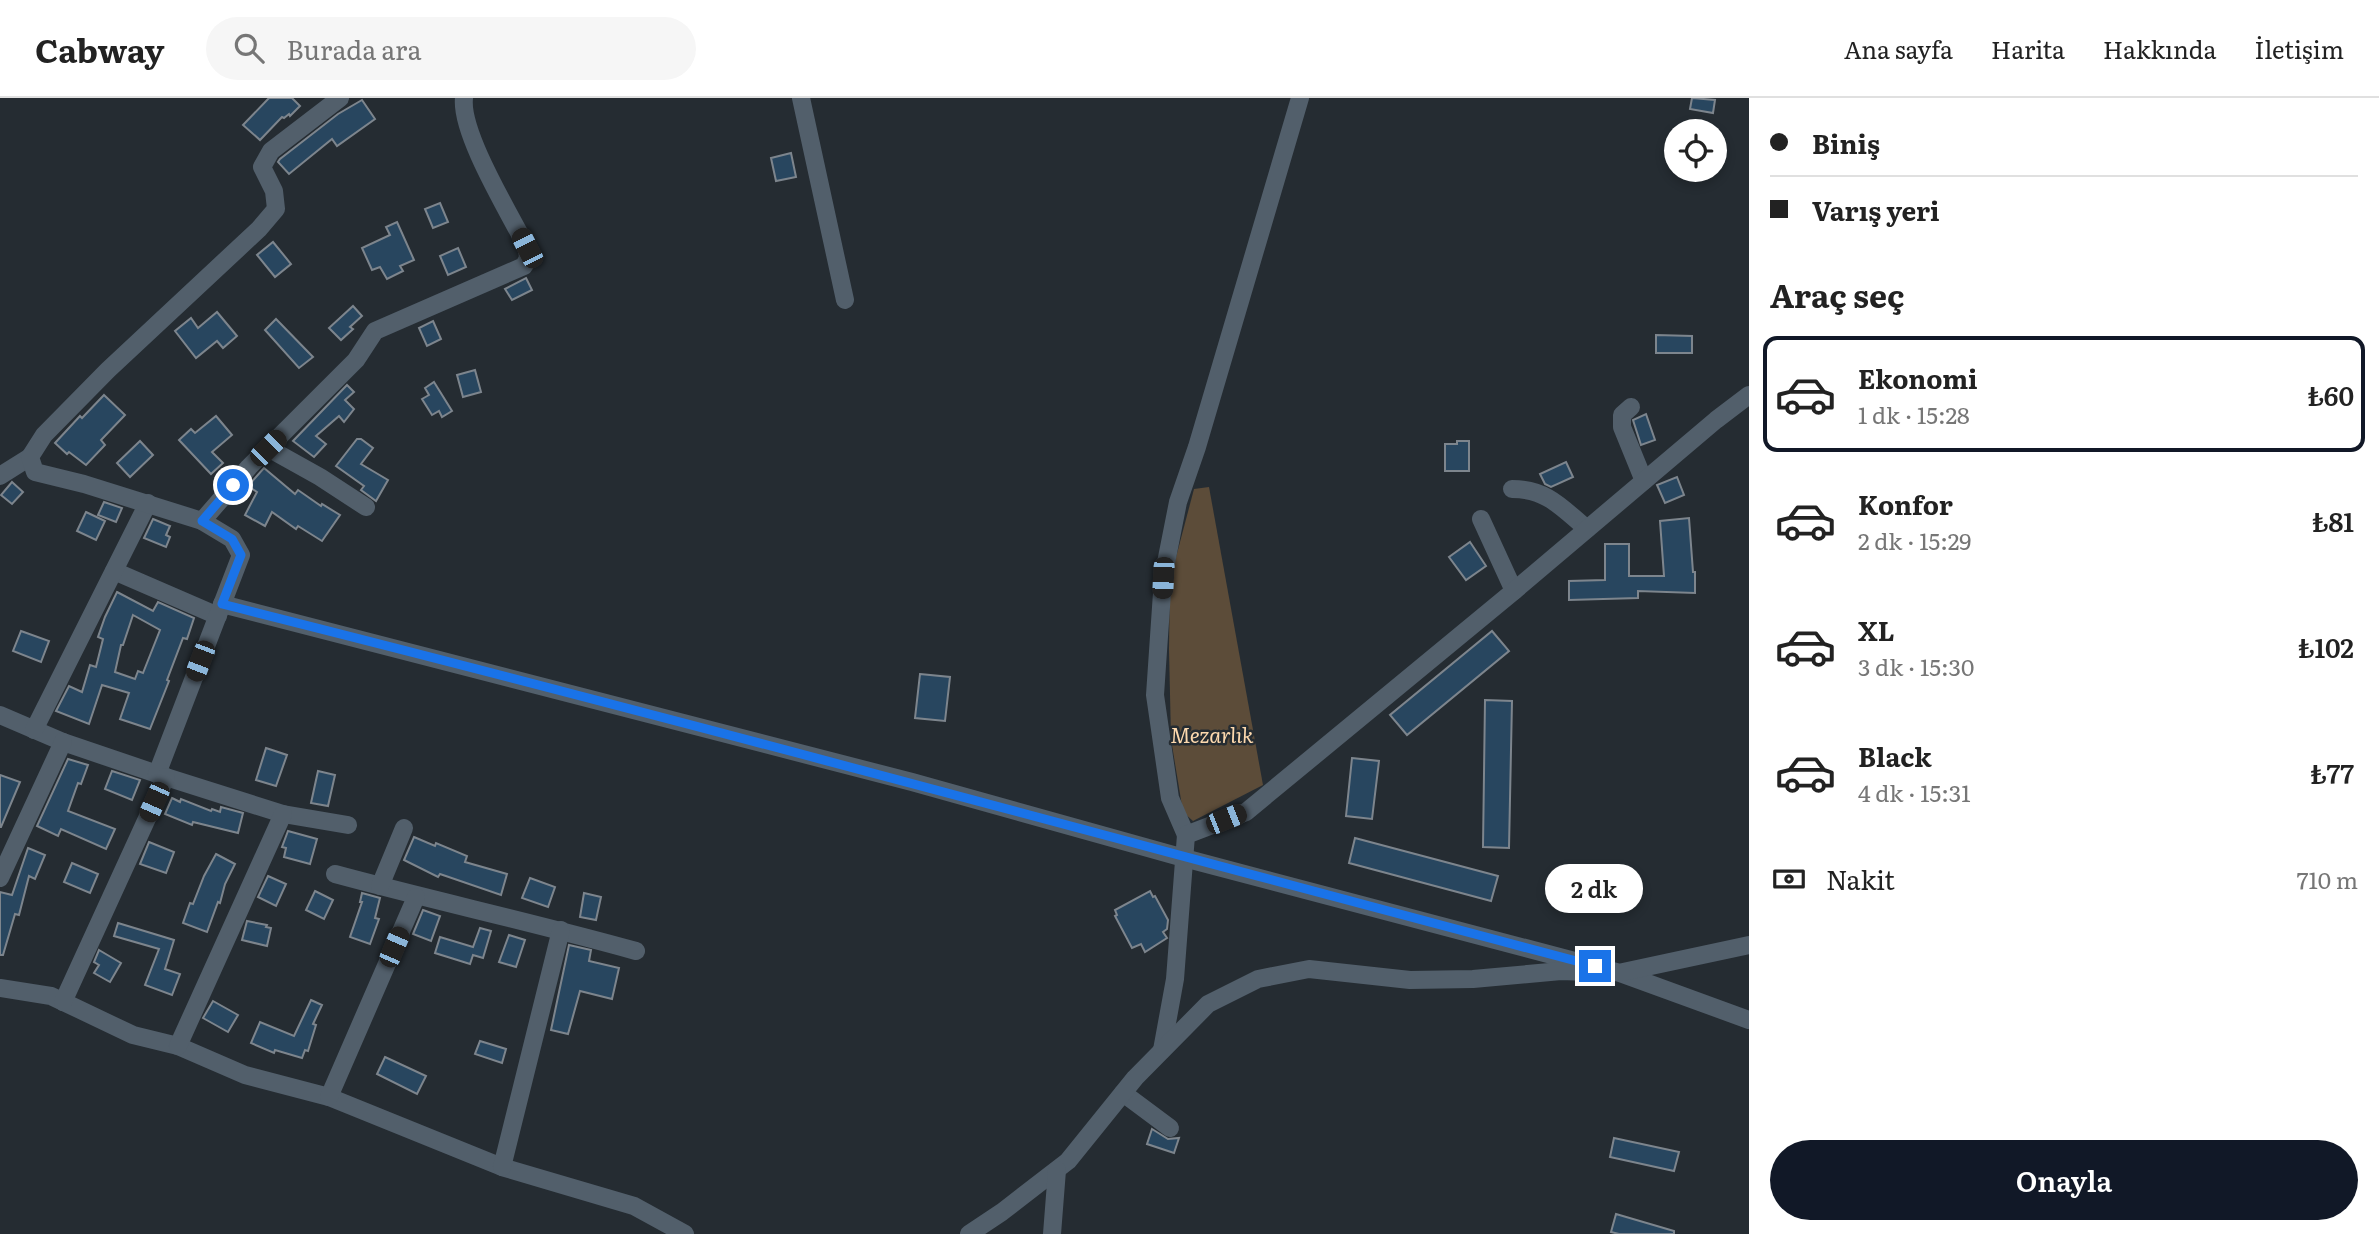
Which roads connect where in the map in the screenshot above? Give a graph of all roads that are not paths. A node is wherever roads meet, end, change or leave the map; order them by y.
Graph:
1 (340, 98) edge
2 (464, 98) edge
3 (801, 98) edge
4 (1300, 98) edge
5 (845, 300) dead end
6 (1749, 395) edge
7 (1631, 407) dead end
8 (268, 448) junction
9 (30, 457) junction
10 (0, 476) edge
11 (1644, 481) junction
12 (1512, 489) dead end
13 (148, 503) junction
14 (366, 507) dead end
15 (1481, 519) dead end
16 (202, 521) junction
17 (1587, 529) junction
18 (114, 571) junction
19 (1514, 591) junction
20 (220, 610) junction
21 (0, 715) edge
22 (34, 730) junction
23 (63, 742) junction
24 (161, 776) junction
25 (283, 814) junction
26 (348, 825) dead end
27 (404, 828) dead end
28 (1186, 835) junction
29 (1184, 858) junction
30 (335, 874) dead end
31 (0, 878) edge
32 (380, 886) junction
33 (416, 897) junction
34 (561, 930) junction
35 (1749, 944) edge
36 (636, 951) dead end
37 (1620, 973) junction
38 (0, 988) edge
39 (63, 1002) junction
40 (1749, 1020) edge
41 (178, 1046) junction
42 (1162, 1050) junction
43 (1123, 1093) junction
44 (329, 1097) junction
45 (1170, 1128) dead end
46 (502, 1167) junction
47 (1057, 1170) junction
48 (685, 1234) edge
49 (970, 1234) edge
50 (1052, 1234) edge

1 - 9 street
2 - 8 street
3 - 5 street
4 - 28 street
6 - 11 street
7 - 11 street
8 - 14 street
8 - 16 street
9 - 10 street
9 - 13 street
11 - 17 street
12 - 17 street
13 - 16 street
13 - 18 street
15 - 19 street
16 - 20 street
17 - 19 street
18 - 20 street
18 - 22 street
19 - 28 street
20 - 24 street
20 - 29 street
21 - 22 street
22 - 23 street
23 - 24 street
23 - 31 street
24 - 25 street
24 - 39 street
25 - 26 street
25 - 41 street
27 - 32 street
28 - 29 street
29 - 37 street
29 - 42 street
30 - 32 street
32 - 33 street
33 - 34 street
33 - 44 street
34 - 36 street
34 - 46 street
35 - 37 street
37 - 40 street
37 - 42 street
38 - 39 street
39 - 41 street
41 - 44 street
42 - 43 street
43 - 45 street
43 - 47 street
44 - 46 street
46 - 48 street
47 - 49 street
47 - 50 street

